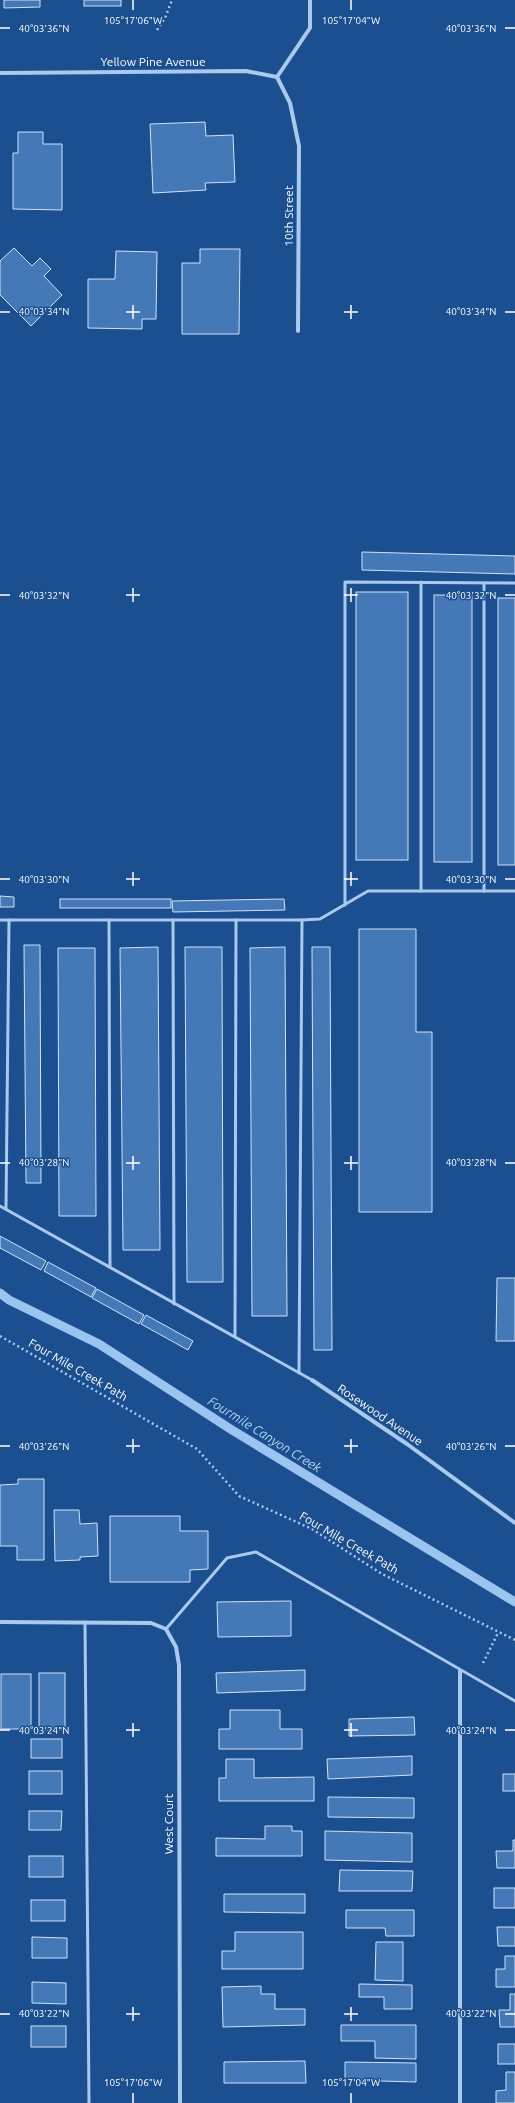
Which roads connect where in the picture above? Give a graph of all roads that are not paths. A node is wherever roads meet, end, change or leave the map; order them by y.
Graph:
1 (310, 0) edge
2 (0, 73) edge
3 (277, 77) junction
4 (298, 331) dead end
5 (421, 582) junction
6 (484, 583) junction
7 (515, 583) edge
8 (421, 892) junction
9 (484, 892) junction
10 (515, 892) edge
11 (345, 905) junction
12 (0, 920) edge
13 (10, 920) junction
14 (109, 920) junction
15 (173, 920) junction
16 (236, 920) junction
17 (302, 920) junction
18 (0, 1206) edge
19 (6, 1209) junction
20 (110, 1267) junction
21 (174, 1304) junction
22 (235, 1337) junction
23 (299, 1373) junction
24 (312, 1380) joint
25 (515, 1523) edge
26 (0, 1622) edge
27 (85, 1622) junction
28 (166, 1629) junction
29 (460, 1671) junction
30 (515, 1701) edge
31 (89, 2103) edge
32 (180, 2103) edge
33 (460, 2103) edge

1 - 3 street
2 - 3 street, Yellow Pine Avenue
3 - 4 street, 10th Street
5 - 6 lane
5 - 8 lane
5 - 11 lane
6 - 7 lane
6 - 9 lane
8 - 9 lane
8 - 11 lane
9 - 10 lane
11 - 17 lane
12 - 13 lane
13 - 14 lane
13 - 19 lane
14 - 15 lane
14 - 20 lane
15 - 16 lane
15 - 21 lane
16 - 17 lane
16 - 22 lane
17 - 23 lane
18 - 19 lane
19 - 20 lane
20 - 21 lane
21 - 22 lane
22 - 23 lane
23 - 24 lane
24 - 25 street, Rosewood Avenue
26 - 27 street
27 - 28 street
27 - 31 lane
28 - 29 lane
28 - 32 street, West Court
29 - 30 lane
29 - 33 street

